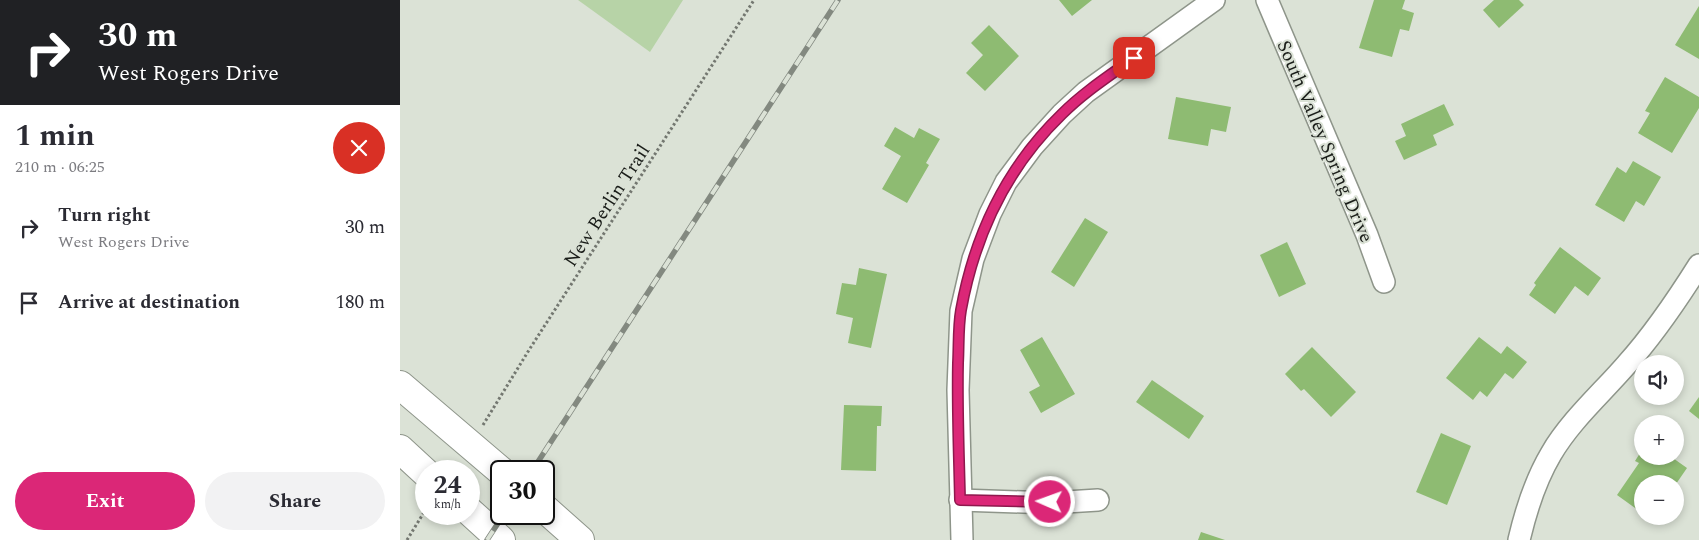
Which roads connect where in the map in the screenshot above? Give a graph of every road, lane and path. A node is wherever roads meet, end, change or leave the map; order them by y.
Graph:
1 (754, 0) edge
2 (1214, 0) edge
3 (1267, 0) edge
4 (1699, 265) edge
5 (1384, 282) dead end
6 (400, 386) edge
7 (482, 426) dead end
8 (400, 449) edge
9 (415, 462) edge
10 (490, 462) edge
11 (960, 500) junction
12 (1098, 500) dead end
13 (555, 518) edge
14 (480, 521) edge
15 (416, 525) edge
16 (406, 540) edge
17 (502, 540) edge
18 (580, 540) edge
19 (962, 540) edge
20 (1519, 540) edge

1 - 7 path, New Berlin Trail
2 - 11 street
3 - 5 street, South Valley Spring Drive
4 - 20 street
6 - 10 main road
8 - 9 main road
11 - 12 street
11 - 19 street
13 - 18 main road
14 - 17 main road
15 - 16 path

